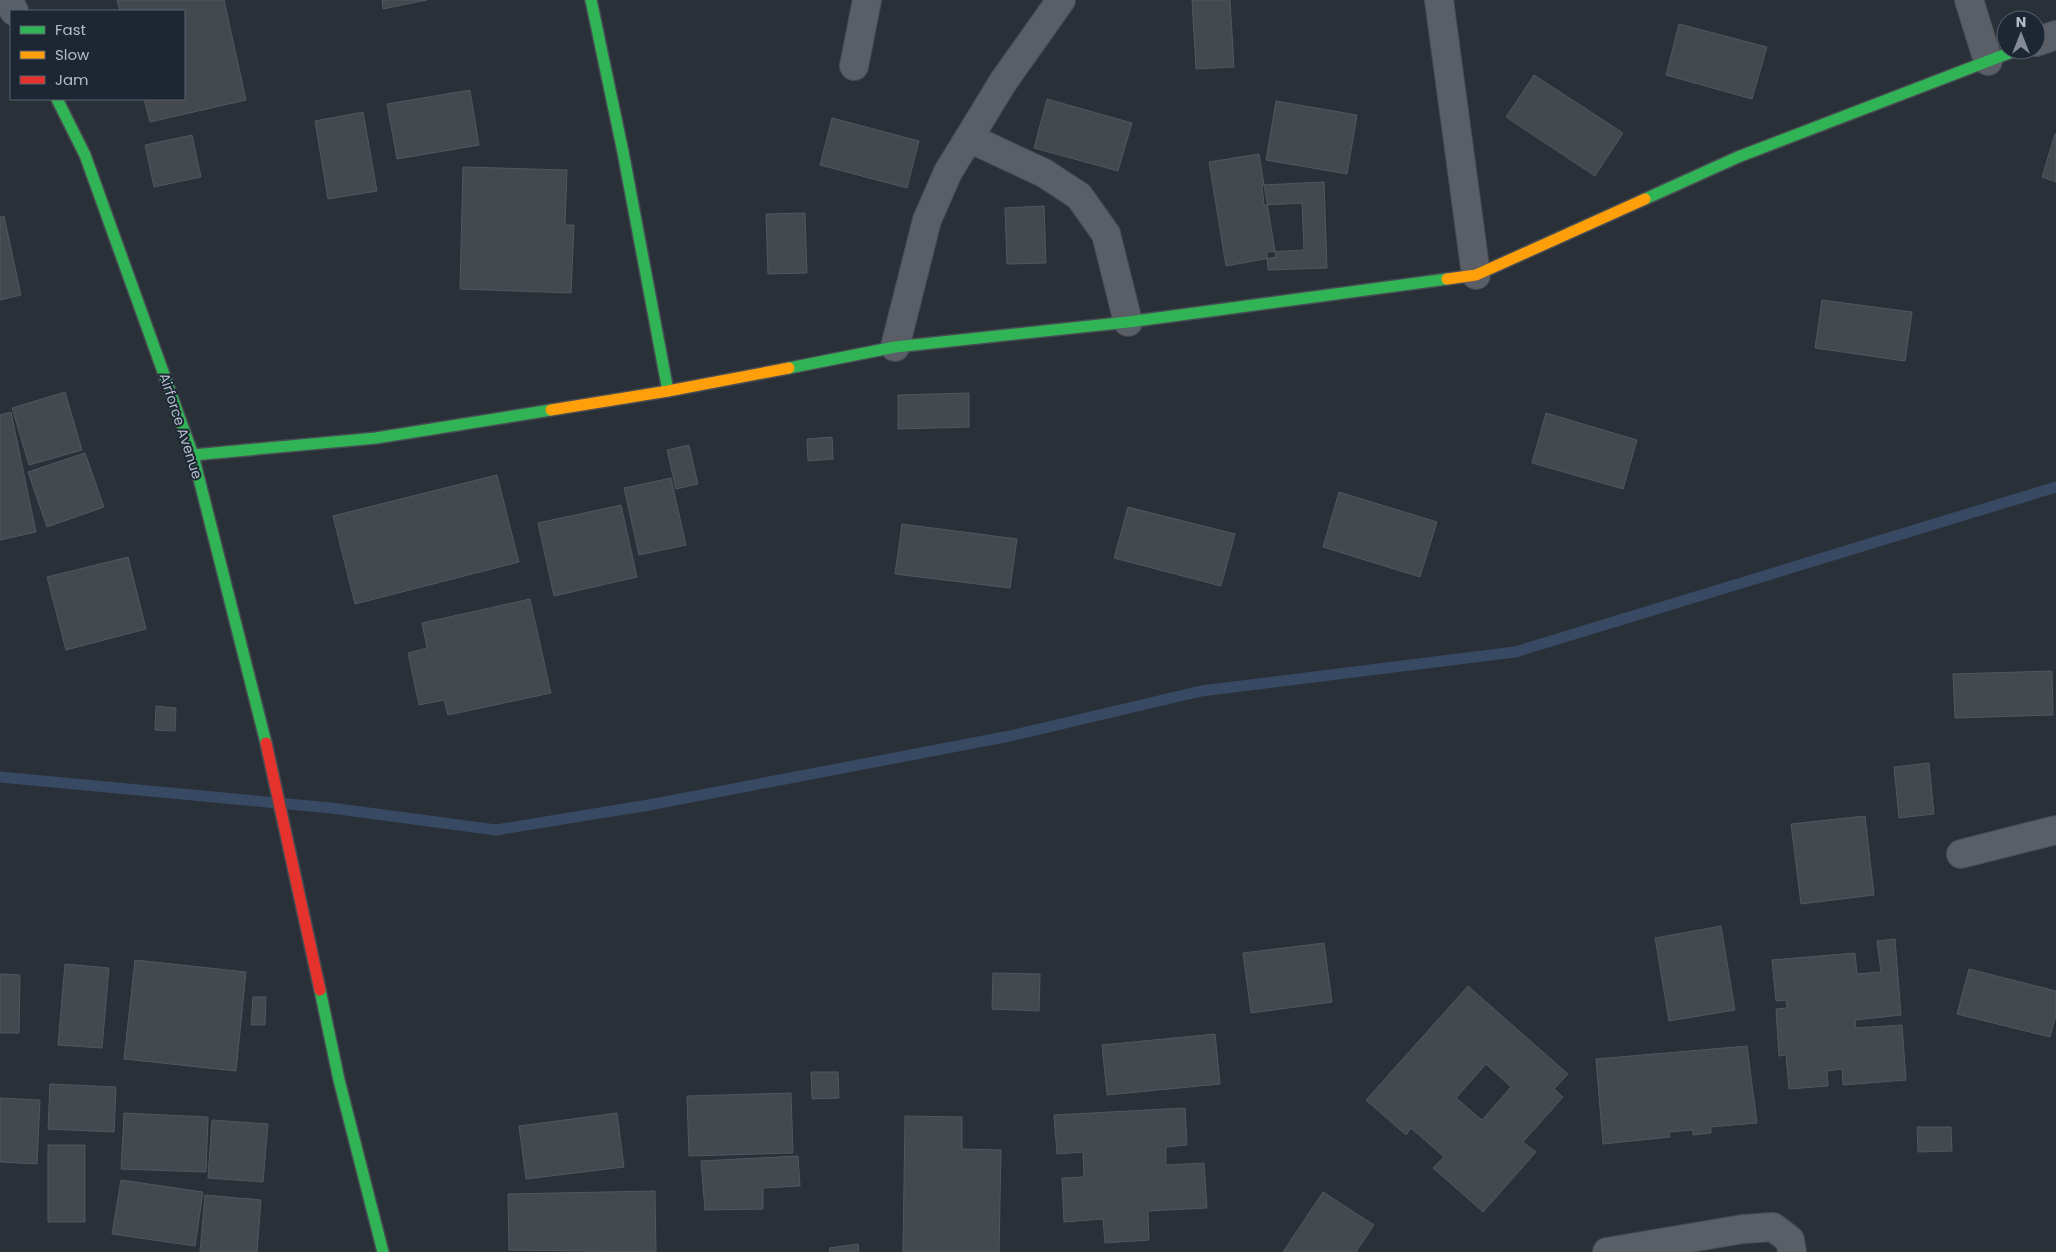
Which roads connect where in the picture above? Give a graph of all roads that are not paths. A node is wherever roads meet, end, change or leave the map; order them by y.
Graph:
1 (590, 0) edge
2 (867, 0) edge
3 (1061, 0) edge
4 (1439, 0) edge
5 (1969, 0) edge
6 (1996, 58) edge
7 (1988, 61) junction
8 (854, 66) dead end
9 (58, 100) edge
10 (969, 138) junction
11 (1476, 275) junction
12 (1128, 322) junction
13 (895, 347) junction
14 (668, 391) junction
15 (193, 455) junction
16 (2056, 830) edge
17 (1961, 854) dead end
18 (383, 1252) edge
19 (1607, 1252) edge
20 (1792, 1252) edge

1 - 14 street
2 - 8 street
3 - 10 street
4 - 11 street
5 - 7 street
6 - 7 street
7 - 11 street
9 - 15 street, Airforce Avenue
10 - 12 street
10 - 13 street
11 - 12 street
12 - 13 street
13 - 14 street
14 - 15 street
15 - 18 street, Airforce Avenue
16 - 17 street
19 - 20 street

